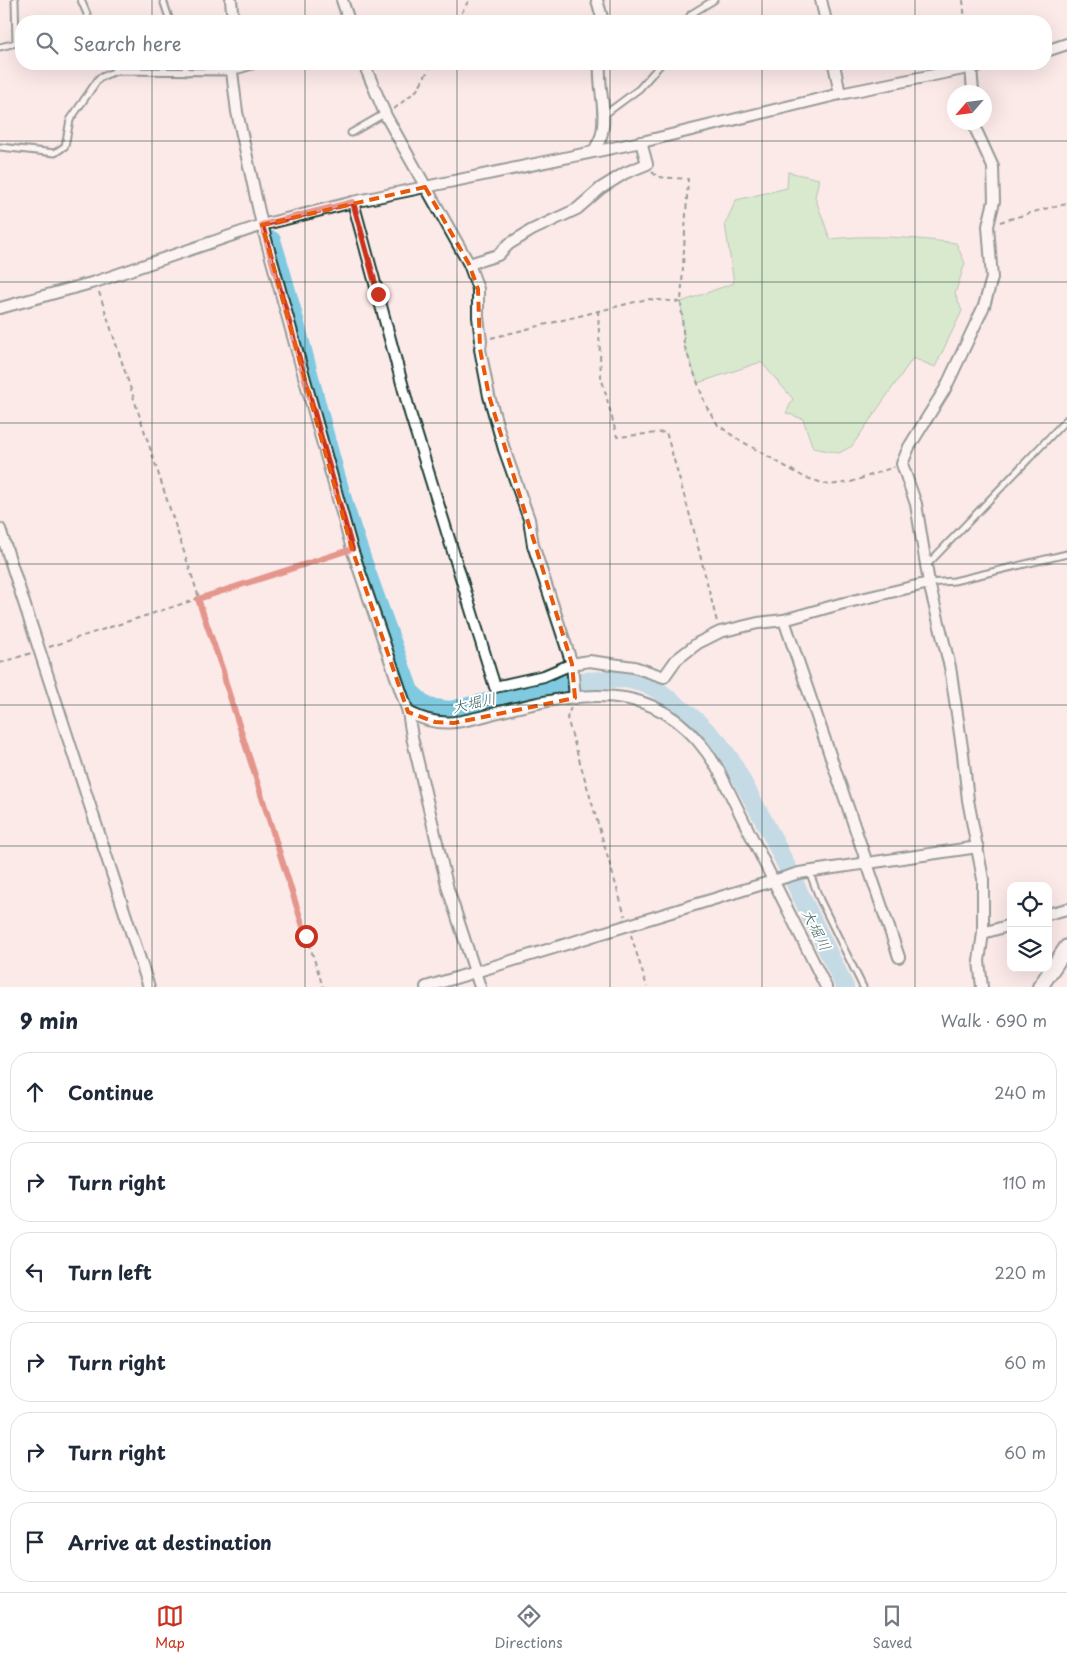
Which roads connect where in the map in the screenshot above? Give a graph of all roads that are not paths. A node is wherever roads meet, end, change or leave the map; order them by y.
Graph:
1 (15, 0) edge
2 (82, 0) edge
3 (163, 0) edge
4 (231, 0) edge
5 (342, 0) edge
6 (597, 0) edge
7 (714, 0) edge
8 (821, 0) edge
9 (15, 15) edge
10 (88, 15) edge
11 (168, 15) edge
12 (233, 15) edge
13 (347, 15) edge
14 (601, 15) edge
15 (690, 15) edge
16 (825, 15) edge
17 (15, 43) edge
18 (1067, 44) edge
19 (0, 47) edge
20 (1052, 49) edge
21 (210, 70) edge
22 (235, 70) edge
23 (366, 70) edge
24 (599, 70) edge
25 (655, 70) edge
26 (835, 70) edge
27 (961, 70) edge
28 (971, 70) edge
29 (116, 71) joint
30 (186, 72) joint
31 (972, 85) edge
32 (840, 94) junction
33 (385, 115) junction
34 (603, 115) junction
35 (976, 130) edge
36 (351, 133) dead end
37 (641, 142) junction
38 (0, 147) edge
39 (594, 151) junction
40 (425, 187) junction
41 (353, 202) junction
42 (262, 225) junction
43 (469, 264) junction
44 (0, 308) edge
45 (1067, 419) edge
46 (0, 529) edge
47 (1067, 554) edge
48 (926, 565) junction
49 (929, 583) junction
50 (784, 620) junction
51 (573, 664) junction
52 (575, 697) junction
53 (408, 712) junction
54 (978, 846) junction
55 (867, 863) junction
56 (804, 872) junction
57 (773, 881) junction
58 (1067, 909) edge
59 (1052, 913) edge
60 (1007, 926) edge
61 (984, 933) junction
62 (1067, 947) edge
63 (899, 957) dead end
64 (475, 973) junction
65 (149, 987) edge
66 (426, 987) edge
67 (480, 987) edge
68 (826, 987) edge
69 (864, 987) edge
70 (982, 987) edge
71 (1040, 987) edge

1 - 9 lane
2 - 10 lane
3 - 11 lane
4 - 12 street
5 - 13 street
6 - 14 street
7 - 15 lane
8 - 16 street
17 - 19 lane
18 - 20 street
21 - 30 lane
22 - 42 street
23 - 33 street
24 - 34 street
25 - 34 lane
26 - 32 street
27 - 32 street
28 - 31 street
29 - 30 lane
29 - 38 lane
32 - 37 street
33 - 36 lane
33 - 40 street
34 - 39 street
35 - 48 street
37 - 39 street
37 - 43 street
39 - 40 street
40 - 41 street
40 - 43 street
41 - 42 street
41 - 51 street
42 - 44 street
42 - 53 street
43 - 51 street
45 - 48 lane
46 - 65 street
47 - 49 lane
48 - 49 street
49 - 50 street
49 - 54 street
50 - 51 street
50 - 55 street
51 - 52 street
52 - 53 street
52 - 57 street
53 - 64 street
54 - 55 street
54 - 61 street
55 - 56 street
55 - 63 street
56 - 57 street
56 - 69 lane
57 - 64 street
57 - 68 street
58 - 59 street
60 - 61 street
61 - 70 street
62 - 71 main road
64 - 66 street
64 - 67 street

